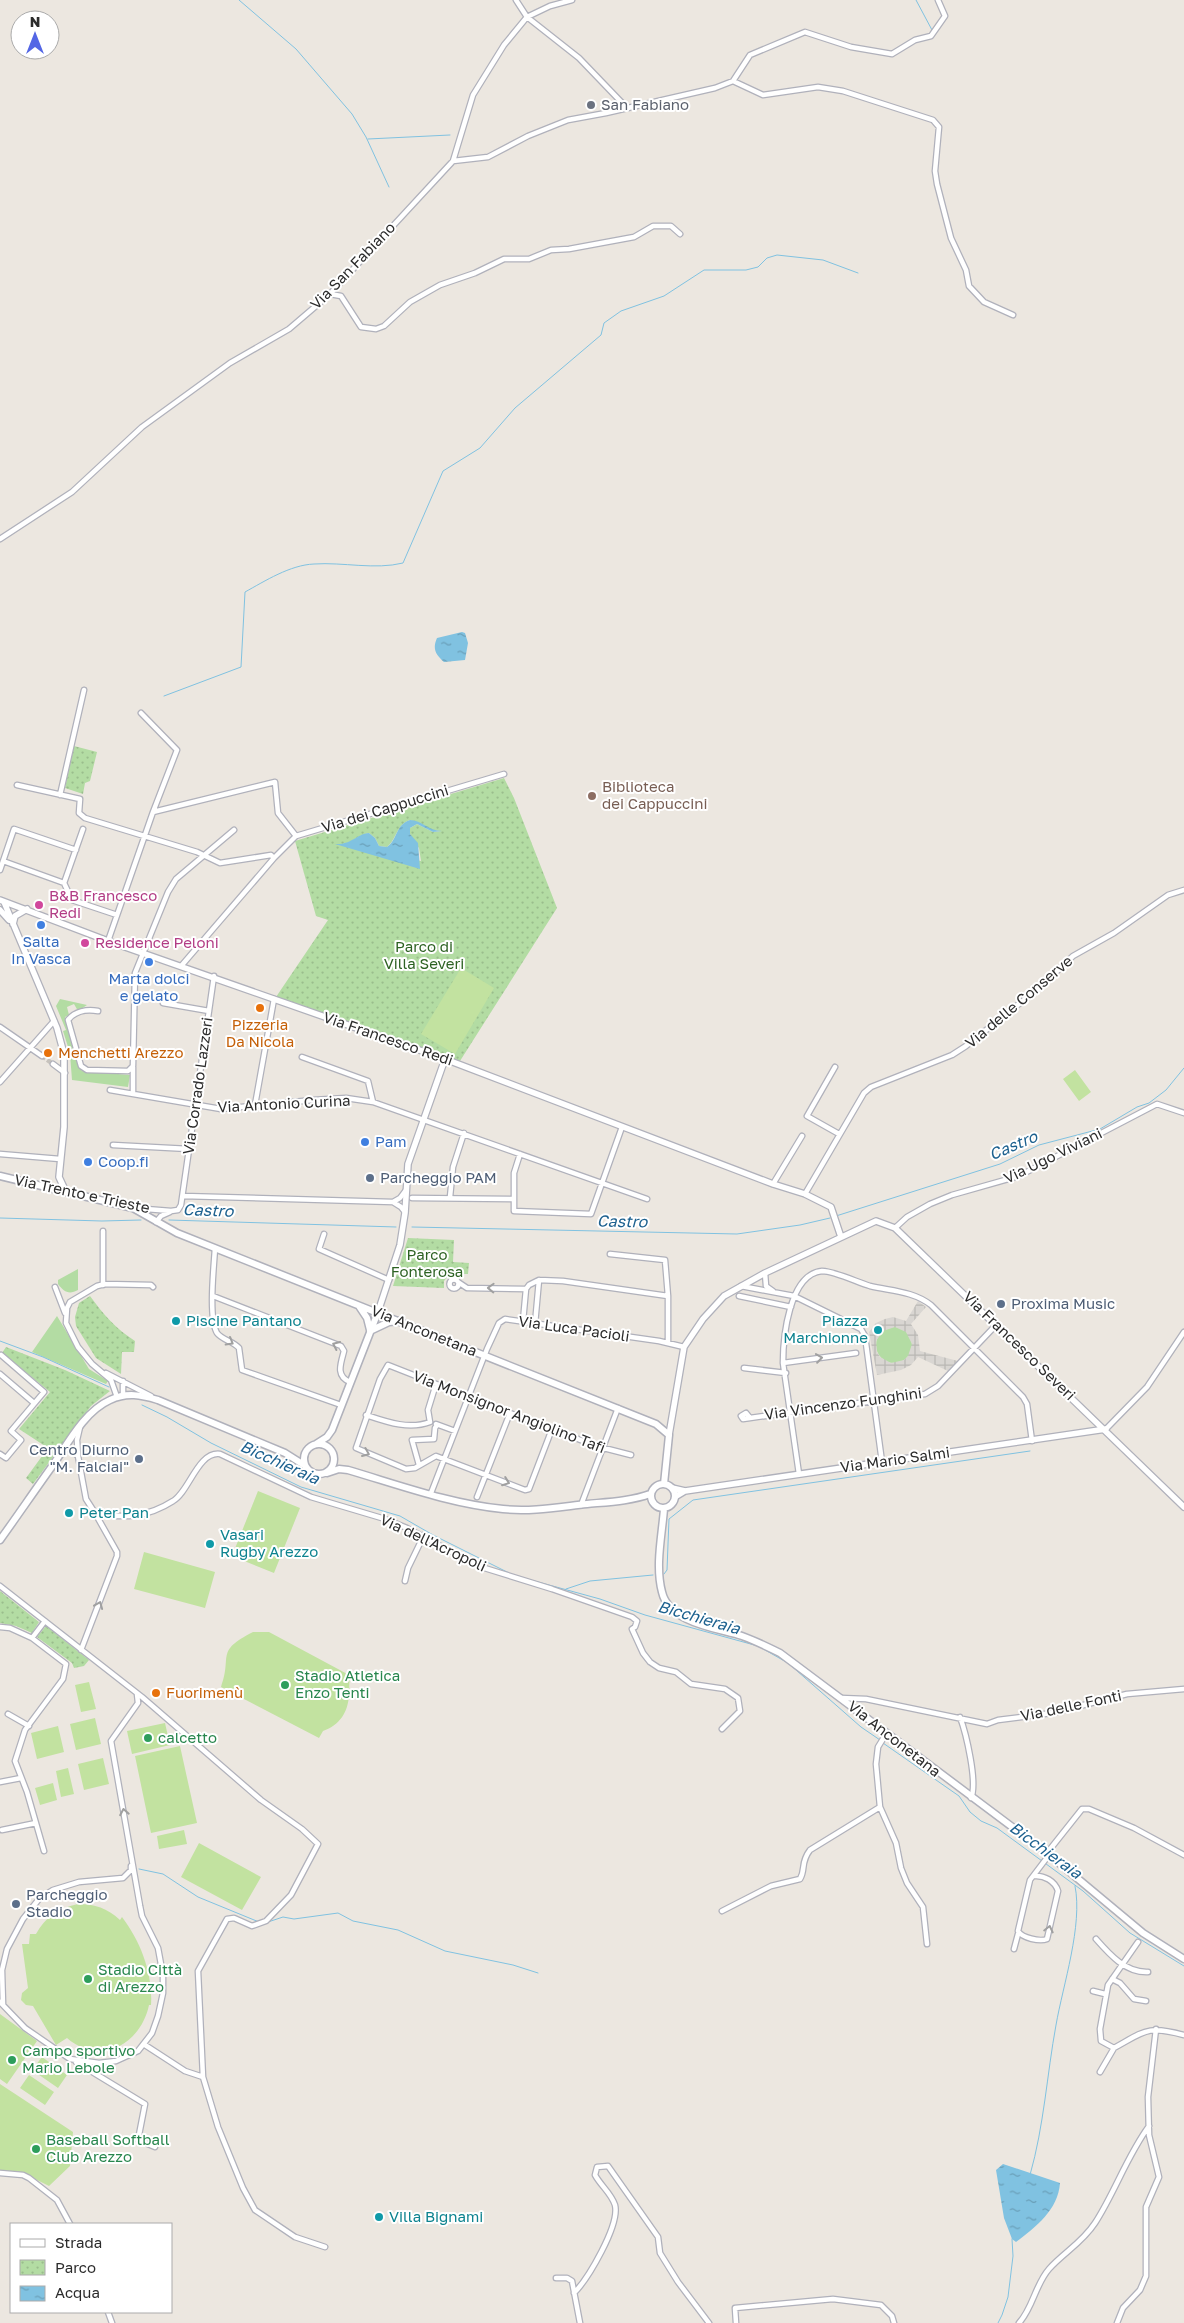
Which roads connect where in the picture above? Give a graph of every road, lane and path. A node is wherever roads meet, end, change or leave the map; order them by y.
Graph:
1 (516, 0) edge
2 (572, 0) edge
3 (938, 0) edge
4 (527, 17) junction
5 (733, 81) junction
6 (627, 108) junction
7 (453, 161) junction
8 (680, 234) dead end
9 (330, 294) junction
10 (1013, 315) dead end
11 (0, 539) edge
12 (84, 690) dead end
13 (142, 713) dead end
14 (504, 774) dead end
15 (16, 785) dead end
16 (60, 795) junction
17 (153, 812) junction
18 (82, 829) dead end
19 (234, 830) dead end
20 (144, 835) junction
21 (296, 836) junction
22 (76, 850) junction
23 (202, 856) junction
24 (274, 858) junction
25 (3, 861) junction
26 (0, 870) edge
27 (64, 883) junction
28 (1184, 890) edge
29 (2, 901) edge
30 (27, 909) junction
31 (0, 910) edge
32 (117, 915) junction
33 (13, 926) junction
34 (108, 941) junction
35 (143, 952) junction
36 (182, 965) junction
37 (214, 976) junction
38 (274, 999) junction
39 (163, 1003) dead end
40 (98, 1011) dead end
41 (209, 1011) junction
42 (54, 1021) junction
43 (0, 1027) edge
44 (30, 1047) junction
45 (42, 1056) tunnel mouth
46 (302, 1057) dead end
47 (445, 1059) junction
48 (53, 1064) tunnel mouth
49 (133, 1066) junction
50 (835, 1067) dead end
51 (65, 1073) junction
52 (0, 1082) edge
53 (110, 1090) dead end
54 (133, 1094) junction
55 (373, 1102) junction
56 (196, 1105) junction
57 (255, 1105) junction
58 (1184, 1113) edge
59 (423, 1119) junction
60 (622, 1127) junction
61 (464, 1133) junction
62 (839, 1134) junction
63 (802, 1136) dead end
64 (113, 1145) dead end
65 (189, 1149) junction
66 (0, 1154) edge
67 (520, 1154) junction
68 (60, 1159) junction
69 (0, 1176) edge
70 (59, 1177) junction
71 (603, 1183) junction
72 (773, 1184) junction
73 (52, 1188) junction
74 (406, 1190) junction
75 (66, 1192) junction
76 (804, 1194) junction
77 (183, 1196) junction
78 (450, 1197) junction
79 (409, 1198) junction
80 (513, 1199) junction
81 (647, 1199) dead end
82 (393, 1202) junction
83 (133, 1208) junction
84 (171, 1211) junction
85 (405, 1213) junction
86 (156, 1222) junction
87 (895, 1228) junction
88 (103, 1231) dead end
89 (324, 1234) dead end
90 (841, 1237) junction
91 (215, 1248) junction
92 (610, 1254) dead end
93 (765, 1273) junction
94 (754, 1278) junction
95 (389, 1280) junction
96 (539, 1280) junction
97 (458, 1282) junction
98 (765, 1282) junction
99 (103, 1284) junction
100 (740, 1286) junction
101 (55, 1287) dead end
102 (153, 1288) dead end
103 (455, 1288) junction
104 (467, 1288) junction
105 (526, 1289) junction
106 (758, 1289) junction
107 (774, 1292) junction
108 (213, 1296) junction
109 (668, 1296) junction
110 (739, 1296) dead end
111 (794, 1296) junction
112 (358, 1305) junction
113 (791, 1307) junction
114 (378, 1312) junction
115 (65, 1314) junction
116 (401, 1321) junction
117 (523, 1322) junction
118 (535, 1324) junction
119 (997, 1324) junction
120 (370, 1331) junction
121 (1184, 1332) edge
122 (668, 1343) junction
123 (684, 1347) junction
124 (974, 1348) junction
125 (856, 1353) dead end
126 (1, 1355) dead end
127 (484, 1355) junction
128 (783, 1363) junction
129 (744, 1368) dead end
130 (103, 1372) junction
131 (786, 1373) junction
132 (0, 1374) edge
133 (122, 1381) junction
134 (350, 1382) junction
135 (436, 1384) junction
136 (120, 1396) junction
137 (468, 1396) junction
138 (158, 1400) junction
139 (874, 1401) junction
140 (34, 1403) junction
141 (341, 1406) junction
142 (618, 1408) junction
143 (510, 1413) junction
144 (791, 1413) junction
145 (366, 1415) junction
146 (750, 1418) dead end
147 (430, 1422) junction
148 (437, 1425) junction
149 (80, 1427) junction
150 (552, 1429) junction
151 (1106, 1429) junction
152 (332, 1430) junction
153 (455, 1431) junction
154 (669, 1435) junction
155 (1032, 1441) junction
156 (316, 1444) junction
157 (66, 1447) junction
158 (603, 1449) junction
159 (285, 1453) junction
160 (332, 1453) junction
161 (0, 1454) edge
162 (304, 1454) junction
163 (631, 1455) dead end
164 (78, 1456) junction
165 (444, 1458) junction
166 (882, 1462) junction
167 (304, 1465) junction
168 (419, 1465) junction
169 (348, 1470) junction
170 (327, 1473) junction
171 (799, 1474) junction
172 (486, 1475) junction
173 (664, 1484) junction
174 (672, 1488) junction
175 (685, 1491) junction
176 (430, 1493) junction
177 (477, 1496) dead end
178 (675, 1496) junction
179 (651, 1497) junction
180 (581, 1505) junction
181 (1184, 1506) edge
182 (664, 1509) junction
183 (95, 1514) junction
184 (424, 1536) junction
185 (0, 1540) edge
186 (405, 1581) dead end
187 (0, 1586) edge
188 (44, 1621) junction
189 (0, 1627) edge
190 (32, 1638) junction
191 (81, 1650) junction
192 (1184, 1689) edge
193 (140, 1695) junction
194 (840, 1698) junction
195 (138, 1703) junction
196 (149, 1703) junction
197 (8, 1714) dead end
198 (960, 1717) junction
199 (29, 1726) junction
200 (722, 1729) dead end
201 (885, 1736) junction
202 (21, 1778) junction
203 (0, 1782) edge
204 (970, 1798) junction
205 (880, 1807) junction
206 (36, 1823) junction
207 (2, 1830) dead end
208 (44, 1851) dead end
209 (1048, 1855) junction
210 (1184, 1855) edge
211 (132, 1860) junction
212 (1034, 1876) junction
213 (722, 1911) dead end
214 (1018, 1934) junction
215 (1096, 1939) dead end
216 (1138, 1942) dead end
217 (927, 1944) dead end
218 (1014, 1949) dead end
219 (1184, 1959) edge
220 (1122, 1964) junction
221 (1148, 1972) dead end
222 (1112, 1979) junction
223 (1093, 1991) dead end
224 (1105, 1994) junction
225 (1146, 2001) dead end
226 (1, 2003) edge
227 (1156, 2029) junction
228 (1184, 2034) edge
229 (145, 2045) junction
230 (1114, 2048) junction
231 (70, 2058) junction
232 (1100, 2072) dead end
233 (203, 2077) junction
234 (1148, 2126) junction
235 (155, 2147) dead end
236 (0, 2173) edge
237 (69, 2223) edge
238 (325, 2247) dead end
239 (556, 2278) dead end
240 (574, 2293) junction
241 (580, 2323) edge
242 (709, 2323) edge
243 (736, 2323) edge
244 (894, 2323) edge
245 (1019, 2323) edge
246 (1117, 2323) edge

1 - 4 street
2 - 4 street
3 - 5 street
4 - 6 street
4 - 7 street
5 - 6 street
5 - 10 street
6 - 7 street
7 - 9 street, Via San Fabiano
8 - 9 street
9 - 11 street, Via San Fabiano
12 - 16 street
13 - 17 street
14 - 21 street, Via dei Cappuccini
15 - 16 street
16 - 20 street
17 - 20 street
17 - 21 street
18 - 22 street
19 - 23 street
20 - 23 street
20 - 32 street
21 - 24 street, Via dei Cappuccini
22 - 25 street
22 - 27 street
23 - 24 street
23 - 35 street
24 - 36 street, Via dei Cappuccini
25 - 26 street
25 - 27 street
27 - 32 street
28 - 62 street, Via delle Conserve
29 - 30 street, Via Francesco Redi
29 - 33 street
30 - 33 street
30 - 34 street, Via Francesco Redi
31 - 33 street
32 - 34 street
33 - 42 street
34 - 35 street, Via Francesco Redi
35 - 36 street, Via Francesco Redi
35 - 49 street
36 - 37 street, Via Francesco Redi
37 - 38 street, Via Francesco Redi
37 - 41 street, Via Corrado Lazzeri
38 - 47 street, Via Francesco Redi
38 - 57 street
39 - 41 street
40 - 49 street
41 - 56 street, Via Corrado Lazzeri
42 - 44 street
42 - 51 street
43 - 44 street
44 - 45 street
44 - 52 street
46 - 55 street, Via Antonio Curina
47 - 59 street
47 - 60 street, Via Francesco Redi
48 - 51 street
49 - 54 street
50 - 62 street
51 - 68 street
53 - 54 street, Via Antonio Curina
54 - 56 street, Via Antonio Curina
55 - 57 street, Via Antonio Curina
55 - 59 street, Via Antonio Curina
56 - 57 street, Via Antonio Curina
56 - 65 street, Via Corrado Lazzeri
58 - 87 street, Via Ugo Viviani
59 - 61 street, Via Antonio Curina
59 - 74 street
60 - 71 street
60 - 72 street, Via Francesco Redi
61 - 67 street, Via Antonio Curina
61 - 78 street
62 - 76 street, Via delle Conserve
63 - 72 street
64 - 65 street
65 - 77 street, Via Corrado Lazzeri
66 - 68 street
67 - 71 street, Via Antonio Curina
67 - 80 street
68 - 70 street
69 - 73 main road, Via Trento e Trieste
70 - 73 street
70 - 75 street
71 - 80 street
71 - 81 street, Via Antonio Curina
72 - 76 street, Via Francesco Redi
73 - 75 main road, Via Trento e Trieste
74 - 79 street
74 - 82 street
75 - 83 main road, Via Trento e Trieste
76 - 90 street, Via Francesco Redi
77 - 82 street
77 - 84 street, Via Trento e Trieste
78 - 79 street
78 - 80 street
79 - 85 street
82 - 85 street
83 - 84 street, Via Trento e Trieste
83 - 86 main road, Via Anconetana
84 - 86 street
85 - 95 street
86 - 91 main road, Via Anconetana
87 - 90 street
87 - 119 street, Via Francesco Severi
88 - 99 street
89 - 95 street
90 - 93 street
91 - 108 street
91 - 112 main road, Via Anconetana
92 - 109 street
93 - 94 street
93 - 98 street
94 - 98 street
94 - 100 street
94 - 106 street
95 - 114 street
96 - 105 street
96 - 109 street
96 - 118 street
97 - 103 street
97 - 103 street
97 - 104 street
98 - 107 street
99 - 102 street
99 - 115 street
100 - 106 street
100 - 123 street
101 - 115 street
103 - 104 street
105 -> 104 street
105 - 117 street
106 - 107 street
107 - 111 street
134 -> 108 street
108 -> 141 street
109 - 122 street
110 - 113 street
111 - 113 street
111 - 124 street
111 - 139 street
112 - 114 main road, Via Anconetana
112 - 120 main road
113 - 128 street
114 - 116 main road, Via Anconetana
114 - 120 main road
115 - 130 street
116 - 120 main road
116 - 127 main road, Via Anconetana
117 - 118 street, Via Luca Pacioli
117 - 127 street, Via Luca Pacioli
118 - 122 street, Via Luca Pacioli
119 - 124 street, Via Vincenzo Funghini
119 - 151 street, Via Francesco Severi
120 - 134 main road
121 - 151 street
122 - 123 street, Via Luca Pacioli
123 - 154 street
124 - 139 street, Via Vincenzo Funghini
124 - 155 street
128 -> 125 street
126 - 140 street
127 - 137 street
127 - 142 main road, Via Anconetana
128 - 131 street
129 - 131 street
130 - 133 street
130 - 136 street
131 - 144 street
132 - 140 street
133 - 136 street
133 - 138 street
134 - 141 main road
135 - 137 street, Via Monsignor Angiolino Tafi
135 - 145 street, Via Monsignor Angiolino Tafi
135 - 147 street
136 - 138 main road
136 - 149 main road
137 - 143 street, Via Monsignor Angiolino Tafi
137 - 153 street
138 - 159 main road
139 - 144 street, Via Vincenzo Funghini
139 - 166 street
140 - 161 street
141 - 152 main road
142 - 154 main road, Via Anconetana
142 - 158 street
143 - 150 street, Via Monsignor Angiolino Tafi
143 - 172 street
144 - 146 street, Via Vincenzo Funghini
144 - 171 street
145 - 147 street
145 -> 168 street
147 - 148 street
148 - 153 street
148 - 168 street
149 - 157 main road
149 - 164 street
150 - 158 street, Via Monsignor Angiolino Tafi
172 -> 150 street
151 - 155 street, Via Mario Salmi
151 - 181 street, Via Francesco Severi
152 - 156 main road
152 - 160 main road
153 - 165 street
154 - 173 main road
155 - 166 street, Via Mario Salmi
156 - 160 main road
156 - 162 main road
157 - 164 street
157 - 185 main road
158 - 163 street, Via Monsignor Angiolino Tafi
158 - 180 street
159 - 162 main road
159 - 167 main road
160 - 169 main road
160 - 170 main road
162 - 167 main road
164 - 183 street
165 - 168 street
165 - 172 street
165 - 176 street
166 - 171 street, Via Mario Salmi
167 - 170 main road
169 - 170 main road
169 - 176 main road
171 - 175 street, Via Mario Salmi
172 - 177 street
173 - 174 main road
173 - 179 main road
174 - 175 street, Via Mario Salmi
174 - 178 main road
175 - 178 street, Via Mario Salmi
176 - 180 main road
178 - 182 main road
179 - 180 main road
179 - 182 main road
182 - 194 main road, Via Anconetana
183 - 184 street, Via dell'Acropoli
191 -> 183 street
184 - 186 street
184 - 200 street, Via dell'Acropoli
187 - 188 street
188 - 190 street
188 - 191 street
189 - 190 street
190 - 199 street
191 - 193 street
192 - 198 street, Via delle Fonti
193 - 195 street
193 - 196 street
194 - 198 street, Via delle Fonti
194 - 201 main road, Via Anconetana
195 - 196 street
211 -> 195 street
196 - 233 street
197 - 199 street
198 - 204 street
199 - 202 street
201 - 204 main road, Via Anconetana
201 - 205 street
202 - 203 street
202 - 206 street
204 - 209 main road, Via Anconetana
205 - 213 street
205 - 217 street
206 - 207 street
206 - 208 street
209 - 210 street
209 - 212 street
209 - 219 main road, Via Anconetana
211 - 226 street
211 - 229 street
212 - 214 street
214 -> 212 street
214 - 218 street
215 - 220 street
216 - 220 street
220 - 221 street
220 - 222 street
222 - 224 street
222 - 225 street
223 - 224 street
224 - 230 street
226 - 231 street
227 - 228 street
227 - 230 street
227 - 234 street
229 - 231 street
229 - 233 street
230 - 232 street
231 - 235 street
233 - 238 street
234 - 245 street
234 - 246 street
236 - 237 street
239 - 240 street
240 - 241 street
240 - 242 street
243 - 244 street

